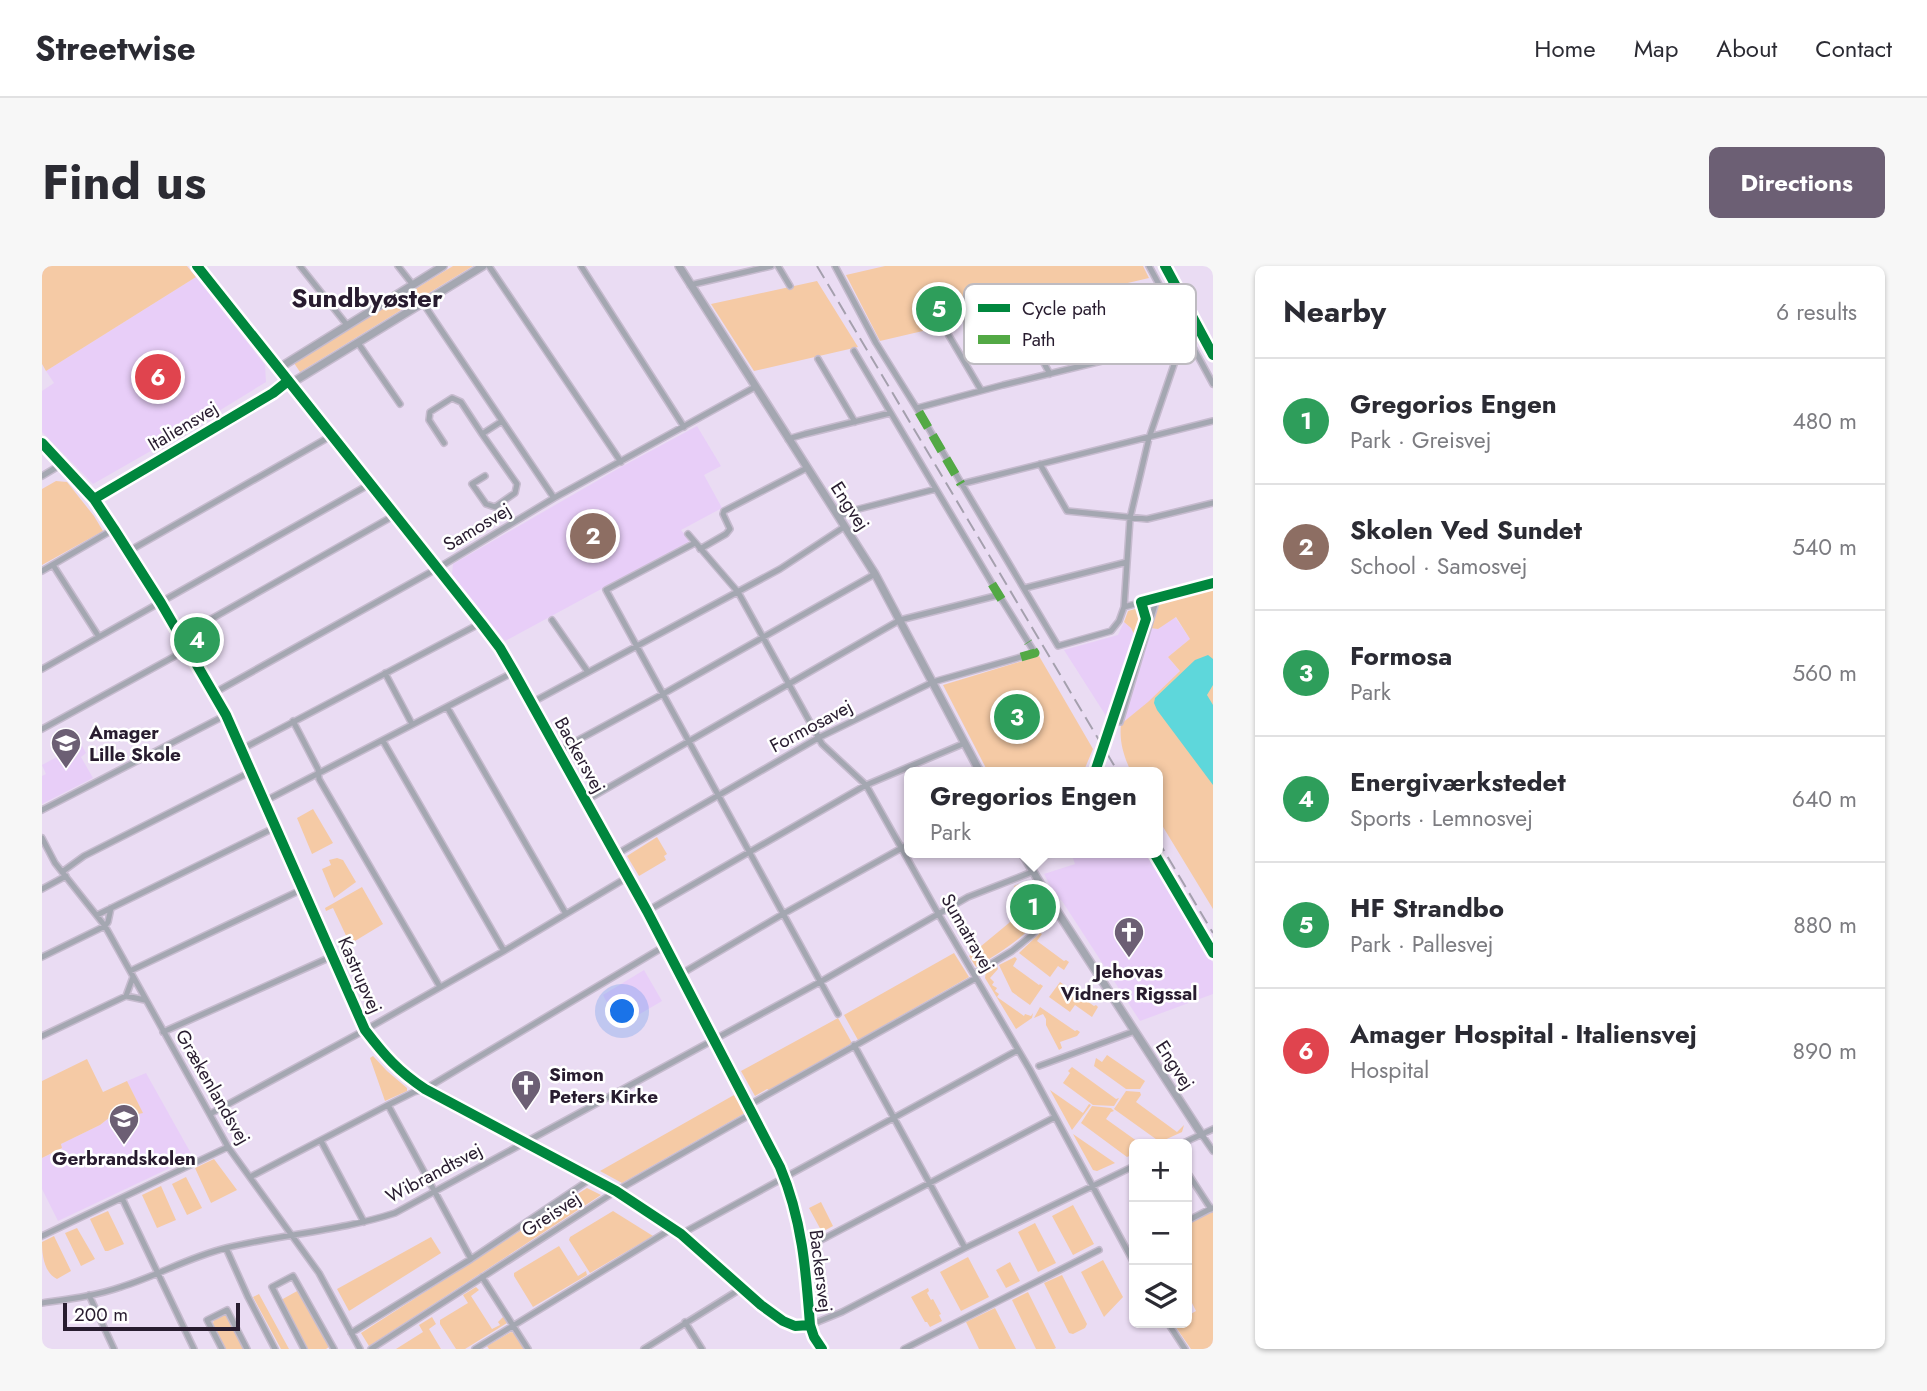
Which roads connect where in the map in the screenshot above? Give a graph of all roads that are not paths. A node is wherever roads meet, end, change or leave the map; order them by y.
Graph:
1 (197, 266) edge
2 (300, 266) edge
3 (398, 266) edge
4 (443, 266) edge
5 (483, 266) edge
6 (489, 266) edge
7 (581, 266) edge
8 (679, 266) edge
9 (771, 266) edge
10 (778, 266) edge
11 (835, 266) edge
12 (1149, 266) edge
13 (1165, 266) edge
14 (1159, 284) edge
15 (1175, 284) edge
16 (413, 285) junction
17 (690, 285) junction
18 (790, 285) dead end
19 (423, 303) junction
20 (1196, 324) edge
21 (347, 326) junction
22 (945, 329) dead end
23 (1200, 331) junction
24 (1196, 334) edge
25 (358, 343) junction
26 (854, 351) dead end
27 (1196, 352) edge
28 (1213, 355) edge
29 (818, 359) dead end
30 (964, 361) edge
31 (966, 364) edge
32 (1045, 364) edge
33 (1087, 364) edge
34 (1174, 364) edge
35 (279, 368) junction
36 (1050, 373) junction
37 (289, 382) junction
38 (1213, 384) edge
39 (755, 387) junction
40 (981, 390) junction
41 (400, 404) dead end
42 (917, 408) junction
43 (890, 413) junction
44 (502, 421) junction
45 (1213, 421) edge
46 (855, 422) junction
47 (684, 428) junction
48 (482, 434) junction
49 (331, 436) junction
50 (1149, 438) junction
51 (788, 439) junction
52 (42, 443) edge
53 (444, 443) dead end
54 (621, 462) junction
55 (62, 464) junction
56 (1040, 464) junction
57 (807, 468) junction
58 (42, 476) edge
59 (485, 476) dead end
60 (370, 484) junction
61 (961, 484) junction
62 (936, 489) junction
63 (554, 498) junction
64 (94, 499) junction
65 (1213, 503) edge
66 (395, 515) junction
67 (839, 517) junction
68 (1130, 518) junction
69 (844, 527) junction
70 (114, 528) junction
71 (688, 534) dead end
72 (695, 543) junction
73 (700, 549) junction
74 (129, 551) junction
75 (1127, 562) junction
76 (53, 565) junction
77 (438, 568) junction
78 (42, 572) edge
79 (876, 574) junction
80 (1213, 583) edge
81 (1025, 588) junction
82 (738, 592) junction
83 (999, 595) junction
84 (1157, 598) junction
85 (161, 603) junction
86 (1124, 607) junction
87 (552, 620) dead end
88 (900, 621) junction
89 (481, 623) junction
90 (181, 636) junction
91 (99, 637) junction
92 (763, 637) junction
93 (637, 646) junction
94 (188, 649) junction
95 (42, 669) edge
96 (514, 672) junction
97 (588, 672) junction
98 (385, 673) junction
99 (933, 682) junction
100 (789, 684) junction
101 (214, 693) junction
102 (663, 694) junction
103 (531, 703) junction
104 (447, 707) junction
105 (226, 715) junction
106 (293, 721) junction
107 (1120, 722) dead end
108 (412, 724) junction
109 (42, 729) edge
110 (818, 738) junction
111 (383, 741) junction
112 (689, 742) junction
113 (965, 743) junction
114 (242, 749) junction
115 (558, 751) junction
116 (908, 767) edge
117 (977, 767) edge
118 (904, 769) edge
119 (252, 771) junction
120 (319, 774) junction
121 (866, 785) junction
122 (719, 795) junction
123 (585, 801) junction
124 (265, 802) junction
125 (42, 810) edge
126 (276, 827) junction
127 (42, 838) edge
128 (904, 846) edge
129 (901, 847) junction
130 (749, 852) junction
131 (904, 852) edge
132 (615, 855) junction
133 (907, 858) edge
134 (1025, 858) edge
135 (1157, 858) edge
136 (1032, 872) junction
137 (64, 874) junction
138 (628, 877) junction
139 (42, 888) edge
140 (303, 889) junction
141 (111, 908) junction
142 (1055, 908) junction
143 (647, 911) junction
144 (566, 914) junction
145 (783, 914) junction
146 (97, 915) junction
147 (939, 915) junction
148 (105, 926) junction
149 (665, 946) junction
150 (504, 951) junction
151 (1213, 953) edge
152 (333, 956) junction
153 (42, 957) edge
154 (132, 974) junction
155 (681, 974) junction
156 (975, 976) junction
157 (820, 982) junction
158 (440, 987) junction
159 (126, 996) junction
160 (145, 1000) junction
161 (838, 1014) dead end
162 (365, 1030) junction
163 (1135, 1031) junction
164 (163, 1032) junction
165 (42, 1036) edge
166 (714, 1039) junction
167 (854, 1045) junction
168 (1018, 1050) junction
169 (1039, 1066) dead end
170 (425, 1089) junction
171 (388, 1105) junction
172 (751, 1109) junction
173 (210, 1114) junction
174 (1055, 1117) junction
175 (893, 1118) junction
176 (1213, 1129) edge
177 (1202, 1135) junction
178 (1192, 1139) edge
179 (321, 1141) junction
180 (526, 1142) junction
181 (228, 1147) junction
182 (1213, 1151) edge
183 (1129, 1168) edge
184 (250, 1177) junction
185 (785, 1177) junction
186 (592, 1178) junction
187 (1192, 1179) edge
188 (929, 1183) junction
189 (1092, 1185) junction
190 (435, 1191) junction
191 (616, 1191) junction
192 (122, 1198) junction
193 (1212, 1209) edge
194 (1192, 1219) edge
195 (363, 1222) junction
196 (673, 1228) junction
197 (293, 1234) junction
198 (681, 1234) junction
199 (42, 1236) edge
200 (226, 1248) junction
201 (965, 1248) junction
202 (804, 1250) junction
203 (1099, 1250) dead end
204 (1127, 1250) joint
205 (1129, 1254) edge
206 (471, 1259) junction
207 (157, 1273) junction
208 (482, 1277) junction
209 (742, 1288) junction
210 (89, 1296) junction
211 (42, 1303) edge
212 (685, 1322) junction
213 (810, 1325) junction
214 (513, 1326) junction
215 (1171, 1328) edge
216 (351, 1333) junction
217 (1182, 1348) edge
218 (114, 1349) edge
219 (194, 1349) edge
220 (222, 1349) edge
221 (247, 1349) edge
222 (275, 1349) edge
223 (304, 1349) edge
224 (334, 1349) edge
225 (358, 1349) edge
226 (371, 1349) edge
227 (475, 1349) edge
228 (528, 1349) edge
229 (644, 1349) edge
230 (702, 1349) edge
231 (822, 1349) edge
232 (904, 1349) edge

1 - 35 street, Backersvej
2 - 21 street
3 - 16 street
4 - 16 street
5 - 19 street, Italiensvej
6 - 54 street
7 - 47 street
8 - 17 street, Engvej
9 - 17 street
10 - 18 street
11 - 42 street
12 - 14 street
13 - 15 street
16 - 21 street
17 - 39 street, Engvej
19 - 25 street, Italiensvej
19 - 44 street
20 - 23 street
21 - 35 street
22 - 30 street
23 - 24 street
23 - 28 street
25 - 37 street, Italiensvej
25 - 41 street
26 - 43 street
27 - 38 street
29 - 46 street
31 - 40 street
32 - 36 street
33 - 36 street
34 - 50 street
35 - 37 street, Backersvej
36 - 40 street
37 - 49 street, Backersvej
37 - 64 street, Italiensvej
39 - 47 street, Samosvej
39 - 51 street, Engvej
40 - 42 street
42 - 61 street
43 - 46 street
43 - 62 street
44 - 48 street
44 - 63 street
45 - 50 street
46 - 51 street
47 - 54 street, Samosvej
48 - 53 street
48 - 59 street
49 - 60 street, Backersvej
49 - 74 street
50 - 56 street
50 - 68 street
51 - 57 street, Engvej
52 - 55 street, Kastrupvej
54 - 63 street, Samosvej
55 - 58 street
55 - 64 street, Kastrupvej
56 - 61 street
56 - 68 street
57 - 67 street, Engvej
57 - 73 street
60 - 66 street, Backersvej
60 - 85 street
61 - 81 street
62 - 67 street
62 - 83 street
63 - 77 street, Samosvej
64 - 70 street, Kastrupvej
65 - 68 street
66 - 77 street, Backersvej
66 - 90 street
67 - 69 street, Engvej
68 - 75 street
69 - 79 street, Engvej
69 - 82 street
70 - 74 street, Kastrupvej
70 - 76 street
71 - 72 street, Sumatravej
72 - 73 street, Sumatravej
72 - 93 street
73 - 82 street, Sumatravej
74 - 85 street, Kastrupvej
75 - 81 street
75 - 86 street
76 - 78 street
76 - 91 street
77 - 89 street, Backersvej
77 - 101 street, Samosvej
79 - 88 street, Engvej
79 - 92 street
80 - 84 street
81 - 86 street
82 - 92 street, Sumatravej
82 - 93 street
83 - 88 street
83 - 99 street, Formosavej
84 - 86 street
84 - 107 street
85 - 90 street, Kastrupvej
85 - 91 street
87 - 97 street
88 - 99 street, Engvej
88 - 100 street
89 - 96 street, Backersvej
89 - 98 street
90 - 94 street, Kastrupvej
91 - 95 street
92 - 100 street, Sumatravej
92 - 102 street
93 - 97 street
93 - 102 street
94 - 101 street, Kastrupvej
94 - 109 street
96 - 103 street, Backersvej
96 - 104 street
97 - 103 street
98 - 106 street
98 - 108 street
99 - 110 street, Formosavej
99 - 113 street, Engvej
100 - 110 street, Sumatravej
100 - 112 street
101 - 105 street, Kastrupvej
102 - 112 street
102 - 115 street
103 - 115 street, Backersvej
104 - 108 street
104 - 144 street
105 - 114 street, Kastrupvej
105 - 125 street
106 - 114 street
106 - 120 street
108 - 111 street
110 - 121 street, Sumatravej
110 - 122 street, Formosavej
111 - 120 street
111 - 150 street
112 - 122 street
112 - 123 street
113 - 116 street
113 - 117 street, Engvej
114 - 119 street, Kastrupvej
115 - 123 street, Backersvej
118 - 121 street
119 - 124 street, Kastrupvej
119 - 137 street
120 - 124 street
120 - 158 street
121 - 129 street, Sumatravej
121 - 130 street
122 - 130 street
122 - 132 street, Formosavej
123 - 132 street, Backersvej
124 - 126 street, Kastrupvej
126 - 140 street, Kastrupvej
126 - 141 street
127 - 137 street, Grækenlandsvej
128 - 129 street
129 - 131 street, Sumatravej
129 - 145 street
130 - 143 street
130 - 145 street
132 - 138 street, Backersvej
133 - 147 street, Sumatravej
134 - 136 street, Engvej
135 - 151 street
136 - 142 street, Engvej
136 - 147 street, Wibrandtsvej
137 - 139 street
137 - 146 street, Grækenlandsvej
138 - 143 street, Backersvej
138 - 144 street
140 - 152 street, Kastrupvej
140 - 154 street
141 - 146 street
141 - 148 street
142 - 156 street, Greisvej
142 - 163 street, Engvej
143 - 149 street, Backersvej
144 - 150 street
145 - 155 street
145 - 157 street
146 - 148 street, Grækenlandsvej
147 - 156 street, Sumatravej
147 - 157 street, Wibrandtsvej
148 - 153 street
148 - 154 street, Grækenlandsvej
149 - 155 street, Backersvej
149 - 170 street
150 - 158 street
152 - 162 street, Kastrupvej
152 - 164 street
154 - 159 street
154 - 160 street, Grækenlandsvej
155 - 166 street, Backersvej
156 - 167 street, Greisvej
156 - 168 street, Sumatravej
157 - 161 street
157 - 166 street, Wibrandtsvej
158 - 162 street
159 - 160 street
159 - 165 street
160 - 164 street, Grækenlandsvej
162 - 170 street, Kastrupvej
162 - 173 street
163 - 169 street, Engvej
163 - 177 street, Engvej
164 - 173 street, Grækenlandsvej
166 - 172 street, Backersvej
166 - 180 street, Wibrandtsvej
167 - 172 street, Greisvej
167 - 175 street
168 - 174 street, Sumatravej
168 - 175 street
170 - 171 street
170 - 180 street, Kastrupvej
171 - 179 street
171 - 190 street
172 - 185 street, Backersvej
172 - 191 street, Greisvej
173 - 181 street, Grækenlandsvej
174 - 188 street
174 - 189 street, Sumatravej
175 - 185 street
175 - 188 street
176 - 177 street
177 - 178 street
177 - 182 street, Engvej
179 - 184 street
179 - 195 street
180 - 186 street, Kastrupvej
180 - 190 street, Wibrandtsvej
181 - 184 street, Grækenlandsvej
181 - 192 street
183 - 189 street
184 - 197 street, Grækenlandsvej
185 - 198 street
185 - 202 street, Backersvej
186 - 191 street, Kastrupvej
186 - 206 street, Greisvej
187 - 193 street
188 - 201 street
188 - 202 street
189 - 201 street
189 - 204 street, Sumatravej
190 - 195 street, Wibrandtsvej
190 - 206 street
191 - 196 street, Kastrupvej
191 - 208 street, Greisvej
192 - 199 street
192 - 207 street
193 - 194 street
195 - 197 street, Wibrandtsvej
196 - 198 street, Kastrupvej
196 - 214 street
197 - 200 street, Wibrandtsvej
197 - 216 street, Grækenlandsvej
198 - 209 street, Kastrupvej
200 - 207 street, Wibrandtsvej
200 - 222 street
201 - 213 street
202 - 213 street, Backersvej
203 - 232 street
204 - 205 street, Sumatravej
206 - 216 street, Greisvej
207 - 210 street, Wibrandtsvej
207 - 219 street
208 - 214 street
208 - 226 street, Greisvej
209 - 212 street
209 - 213 street, Kastrupvej
210 - 211 street, Wibrandtsvej
210 - 218 street
212 - 229 street
212 - 230 street
213 - 231 street
214 - 227 street
214 - 228 street
215 - 217 street
216 - 225 street, Grækenlandsvej
220 - 221 street
223 - 224 street

